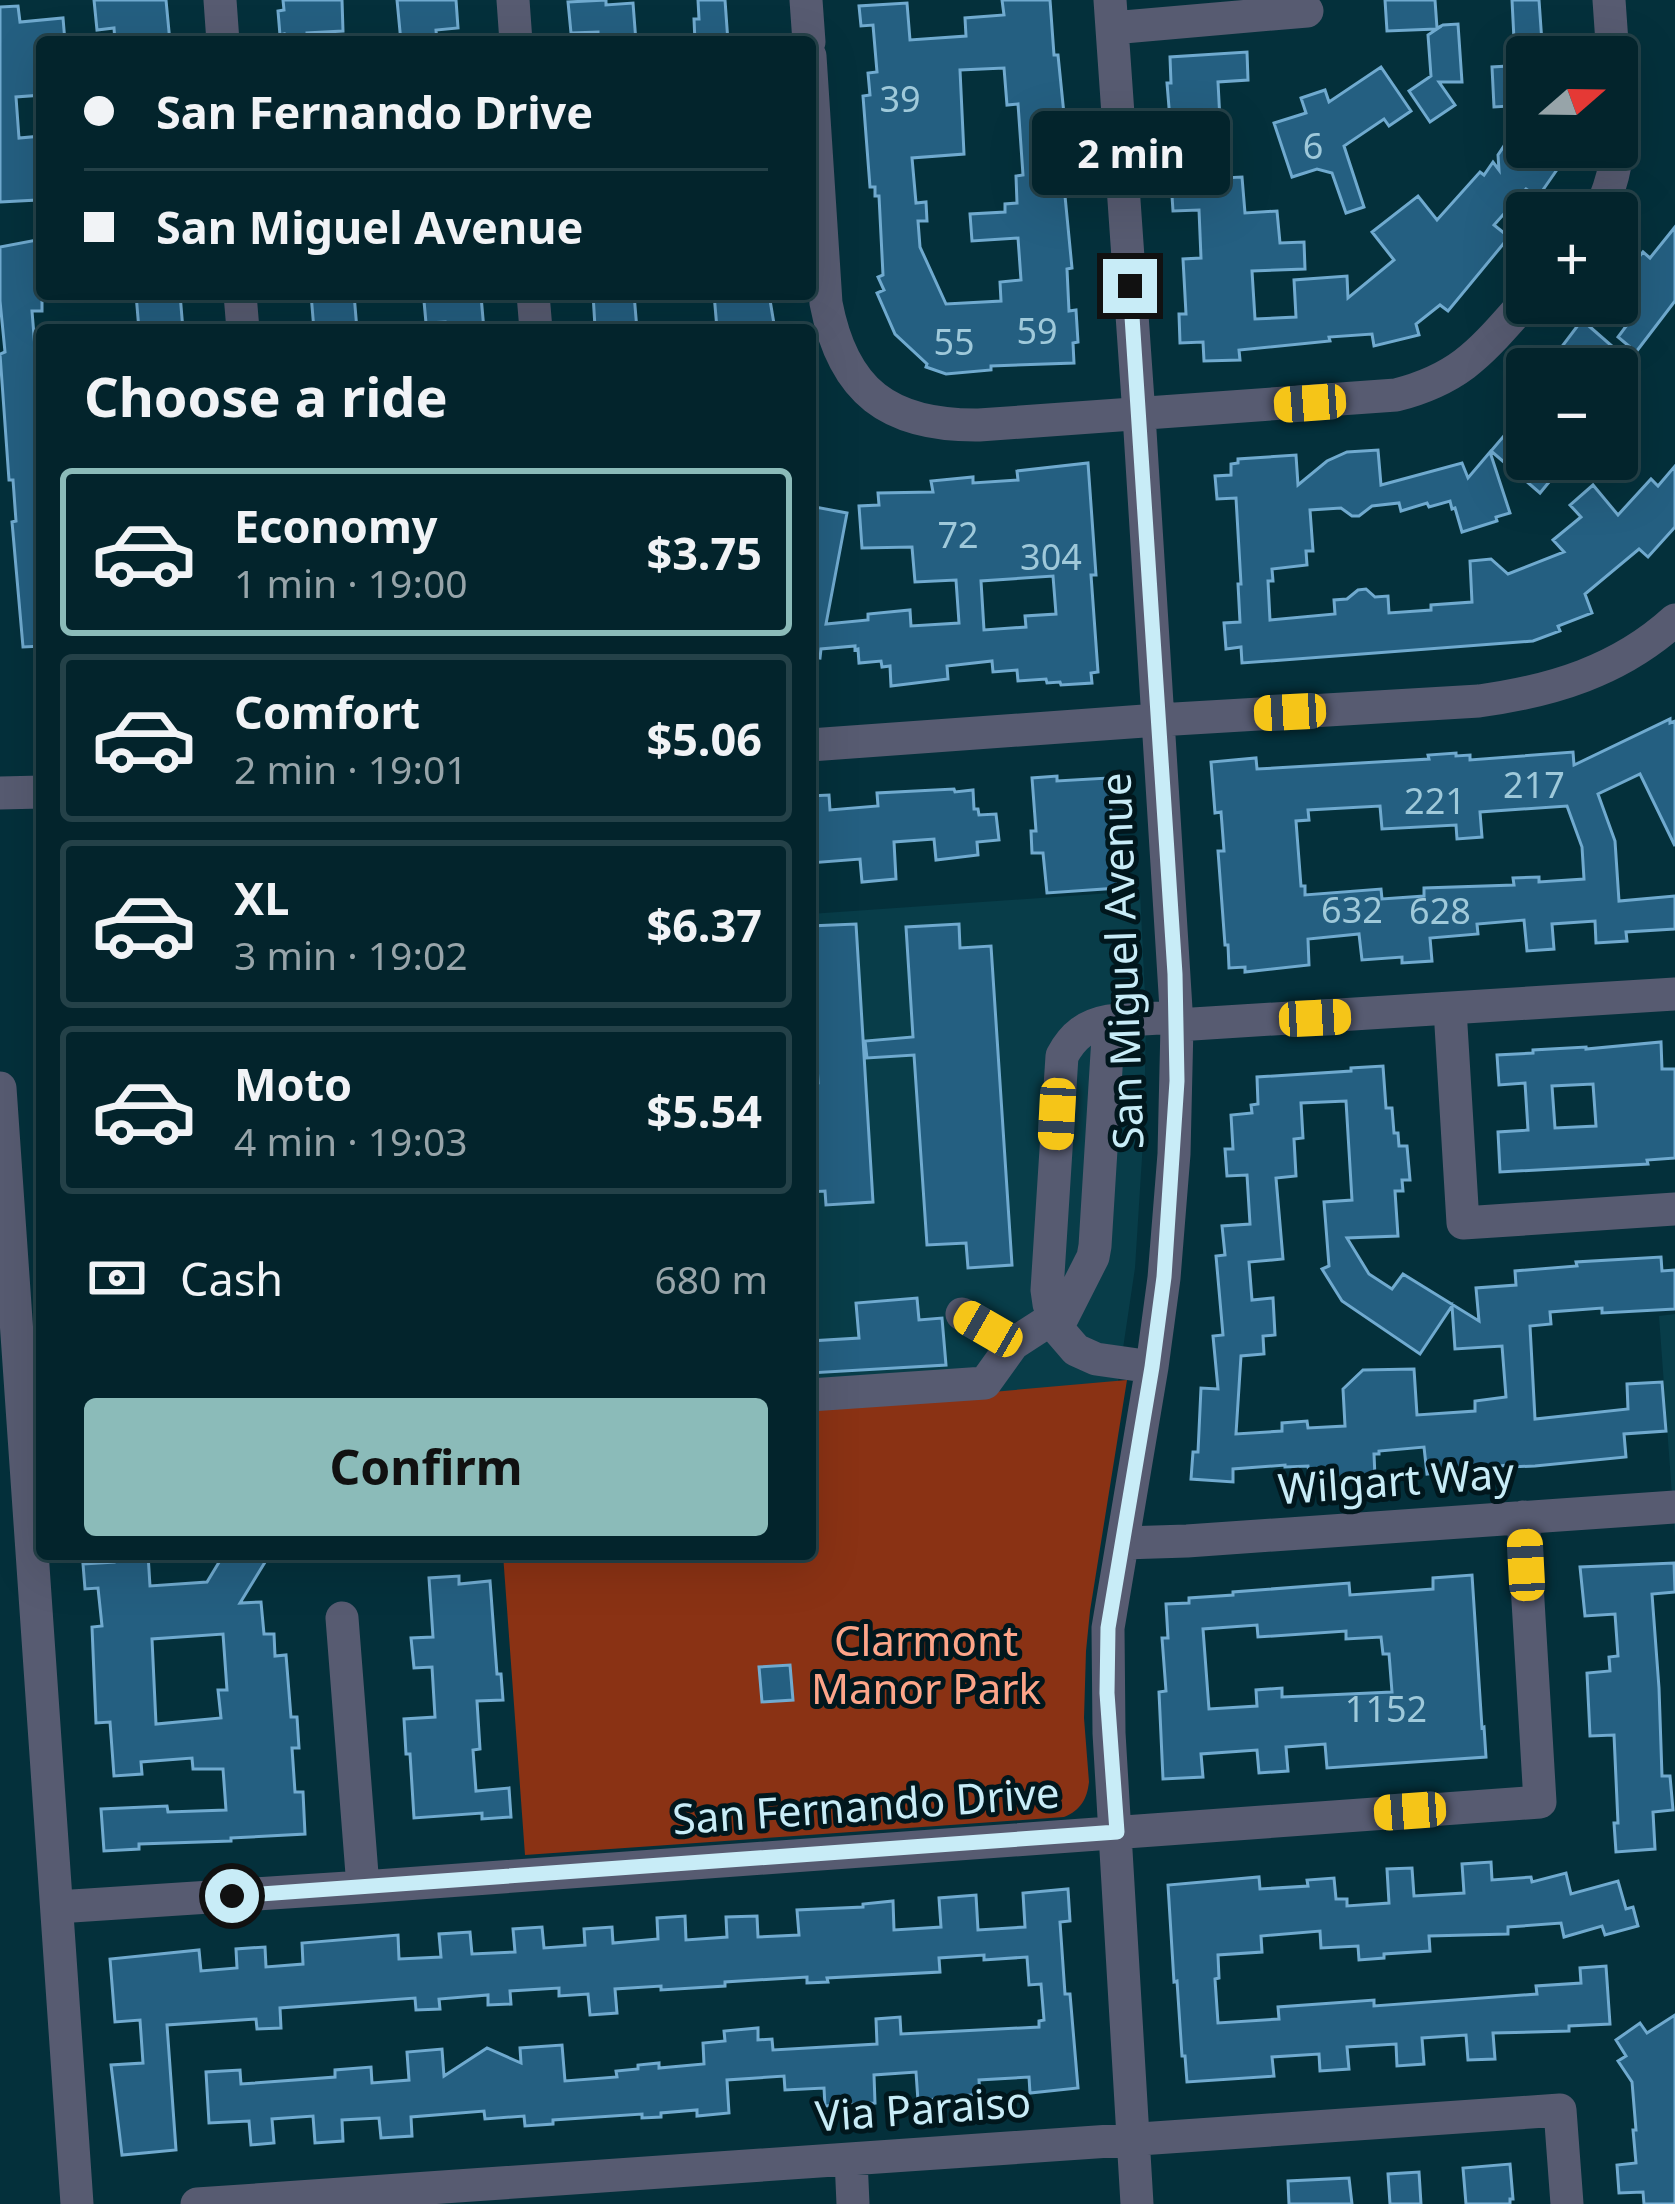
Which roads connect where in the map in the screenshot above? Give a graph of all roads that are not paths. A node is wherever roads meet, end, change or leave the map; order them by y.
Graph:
1 (220, 0) edge
2 (514, 0) edge
3 (806, 0) edge
4 (1609, 0) edge
5 (1307, 11) dead end
6 (1111, 14) edge
7 (223, 36) edge
8 (516, 36) edge
9 (809, 36) edge
10 (1612, 36) edge
11 (816, 149) edge
12 (1506, 323) edge
13 (1139, 415) junction
14 (1675, 620) edge
15 (1158, 720) junction
16 (816, 746) edge
17 (36, 792) edge
18 (0, 793) edge
19 (1675, 994) edge
20 (1450, 1010) junction
21 (1109, 1021) junction
22 (1177, 1021) junction
23 (0, 1088) edge
24 (1675, 1209) edge
25 (962, 1314) dead end
26 (1055, 1323) junction
27 (1013, 1344) junction
28 (1152, 1367) junction
29 (816, 1396) edge
30 (1675, 1507) edge
31 (1523, 1517) junction
32 (1123, 1543) junction
33 (342, 1618) dead end
34 (1117, 1832) junction
35 (363, 1887) junction
36 (57, 1907) junction
37 (1134, 2140) junction
38 (851, 2159) junction
39 (362, 2199) edge
40 (77, 2204) edge
41 (197, 2204) edge
42 (853, 2204) edge
43 (1137, 2204) edge
44 (1567, 2204) edge

1 - 7 street
2 - 8 street
3 - 9 street
4 - 10 street
5 - 6 street
6 - 13 street, San Miguel Avenue
11 - 13 street
12 - 13 street
13 - 15 street, San Miguel Avenue
14 - 15 street
15 - 16 street
15 - 22 street, San Miguel Avenue
17 - 18 street
19 - 20 street
20 - 22 street
20 - 24 street
21 - 22 street
21 - 26 street
21 - 26 street
22 - 28 street, San Miguel Avenue
23 - 36 street
25 - 27 street
26 - 27 street
26 - 28 street
27 - 29 street
28 - 32 street, San Miguel Avenue
30 - 31 street, Wilgart Way
31 - 32 street, Wilgart Way
31 - 34 street, San Fernando Drive
32 - 34 street, San Miguel Avenue
33 - 35 street
34 - 35 street, San Fernando Drive
34 - 37 street, San Miguel Avenue
35 - 36 street, San Fernando Drive
36 - 40 street
37 - 38 street, Via Paraiso
37 - 43 street, San Miguel Avenue
37 - 44 street, Via Paraiso
38 - 39 street, Via Paraiso
38 - 42 street
39 - 41 street, Via Paraiso

